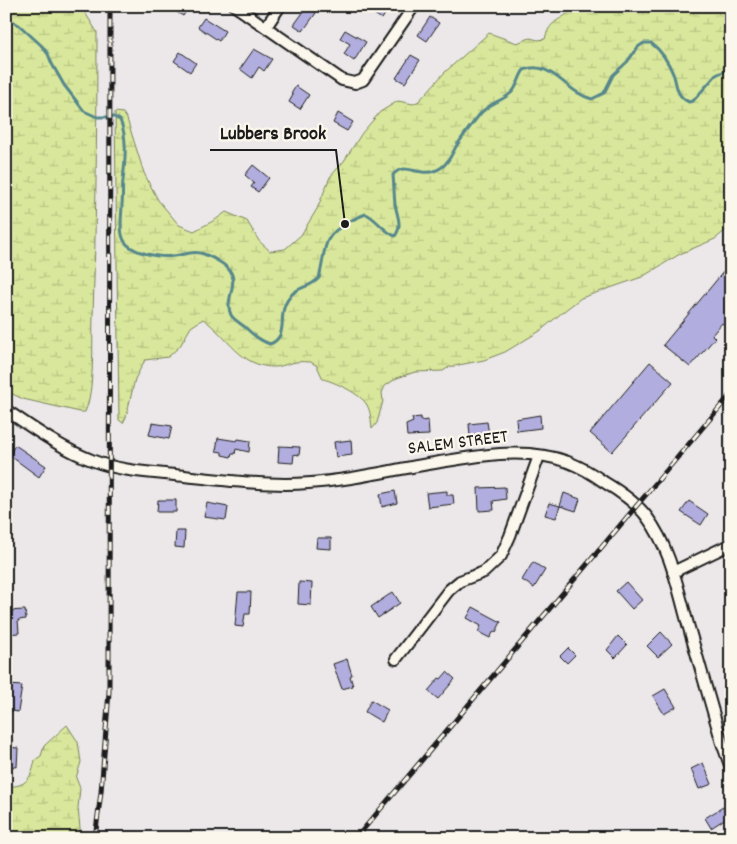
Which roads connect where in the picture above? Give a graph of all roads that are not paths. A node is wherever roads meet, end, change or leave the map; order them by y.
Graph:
1 (236, 6) edge
2 (280, 6) edge
3 (414, 6) edge
4 (266, 27) junction
5 (6, 410) edge
6 (540, 456) junction
7 (731, 544) edge
8 (673, 572) junction
9 (396, 659) dead end
10 (730, 762) edge

1 - 4 street
2 - 4 street
3 - 4 street
5 - 6 street, SALEM STREET
6 - 8 street, SALEM STREET
6 - 9 street
7 - 8 street
8 - 10 street, SALEM STREET

